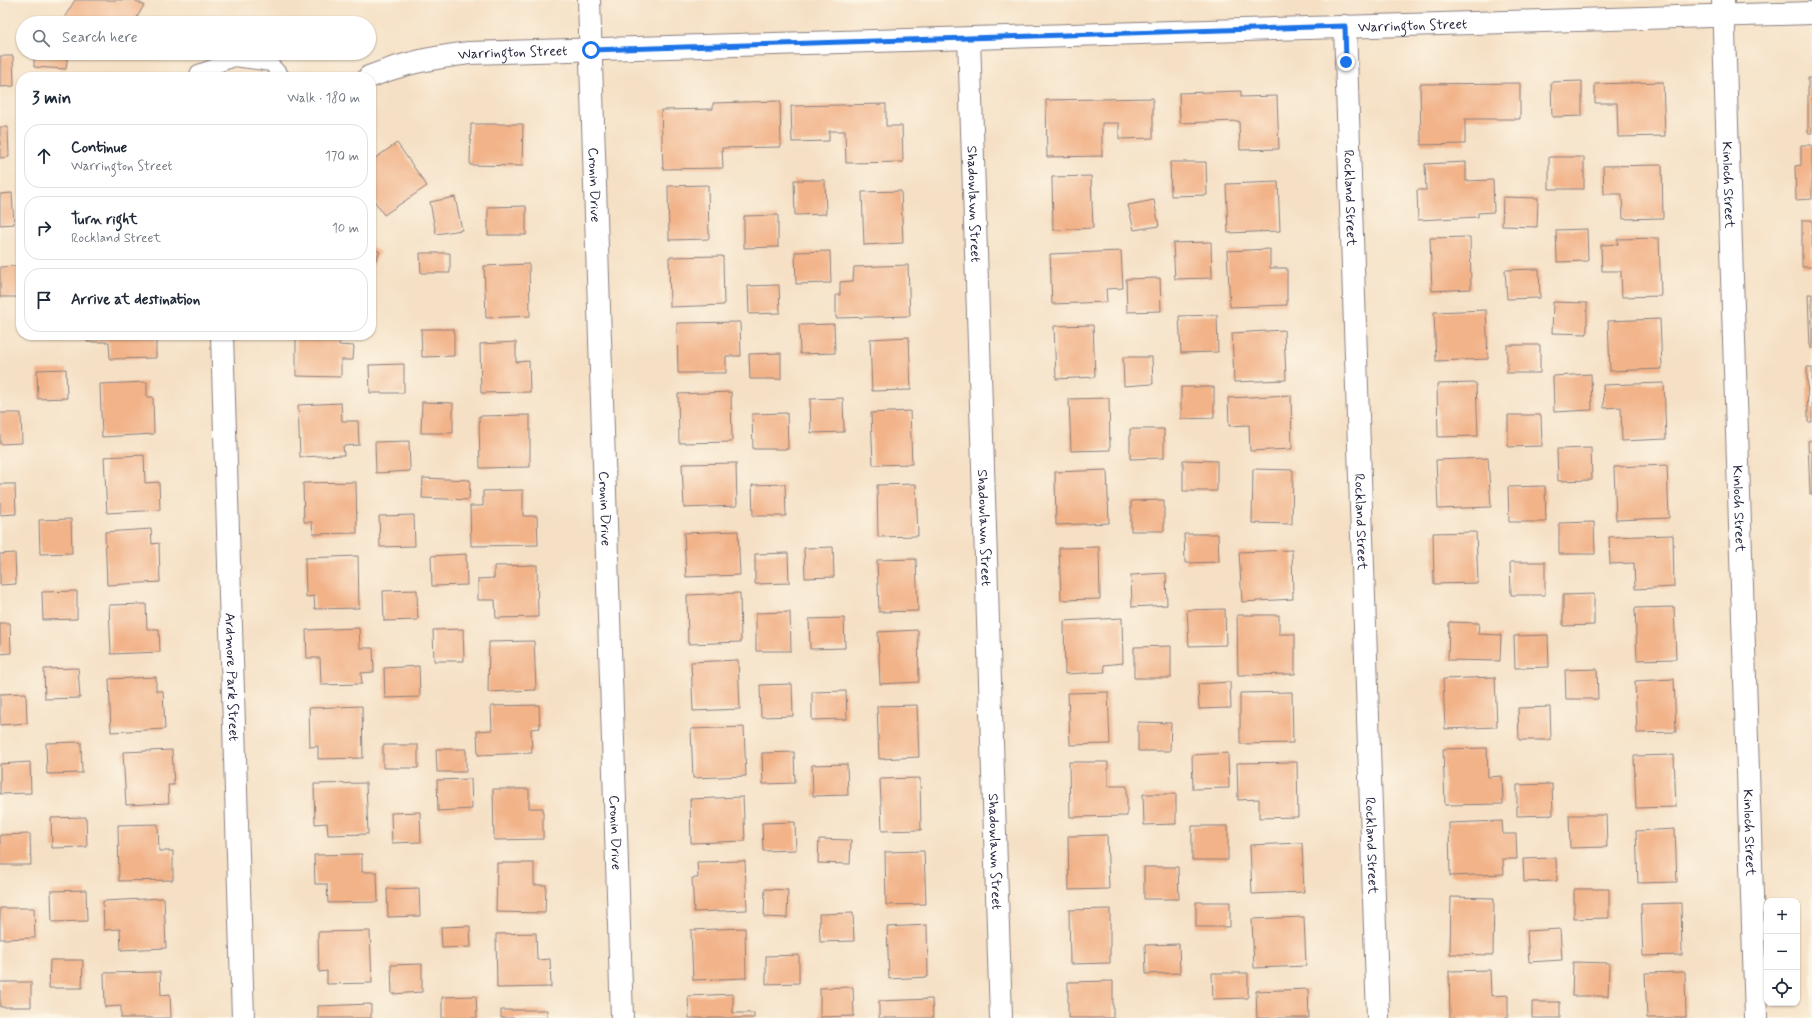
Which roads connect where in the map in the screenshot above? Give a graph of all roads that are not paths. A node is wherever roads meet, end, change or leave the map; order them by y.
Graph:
1 (589, 0) edge
2 (1723, 8) edge
3 (1812, 13) edge
4 (1345, 26) junction
5 (969, 38) junction
6 (591, 50) junction
7 (230, 60) edge
8 (247, 60) edge
9 (198, 72) edge
10 (278, 72) edge
11 (376, 74) edge
12 (222, 340) edge
13 (243, 1018) edge
14 (622, 1018) edge
15 (1001, 1018) edge
16 (1378, 1018) edge
17 (1756, 1018) edge

1 - 6 street, Cronin Drive
2 - 3 street, Warrington Street
2 - 4 street, Warrington Street
2 - 17 street, Kinloch Street
4 - 5 street, Warrington Street
4 - 16 street, Rockland Street
5 - 6 street, Warrington Street
5 - 15 street, Shadowlawn Street
6 - 11 street, Warrington Street
6 - 14 street, Cronin Drive
7 - 9 lane
8 - 10 lane
12 - 13 street, Ardmore Park Street

